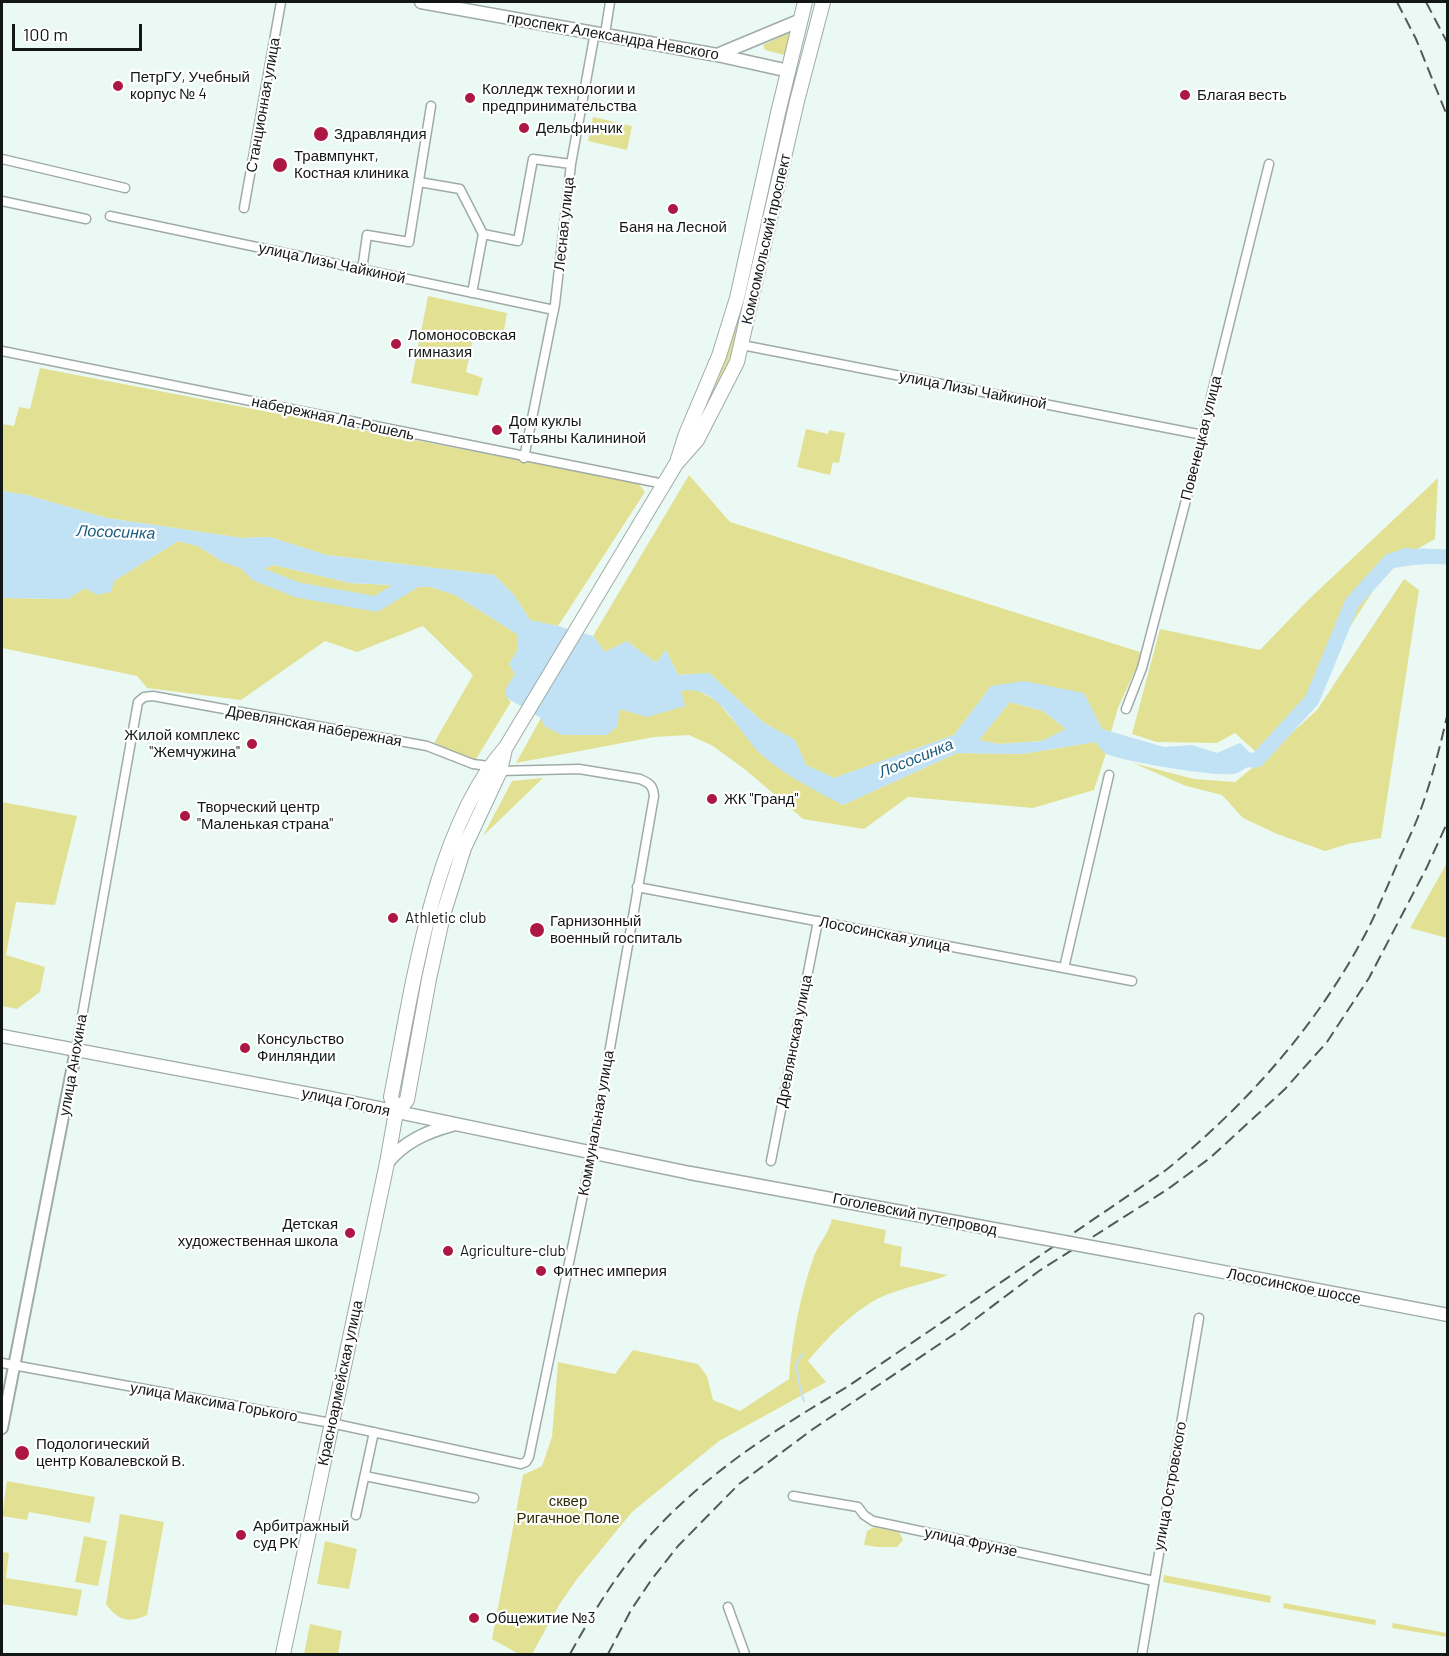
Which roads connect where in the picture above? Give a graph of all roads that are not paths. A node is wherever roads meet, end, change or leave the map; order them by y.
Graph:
1 (282, 2) edge
2 (421, 2) edge
3 (610, 2) edge
4 (806, 2) edge
5 (823, 2) edge
6 (801, 20) junction
7 (600, 33) junction
8 (717, 55) junction
9 (789, 71) junction
10 (804, 74) junction
11 (431, 106) dead end
12 (2, 159) edge
13 (570, 164) junction
14 (1269, 164) dead end
15 (419, 182) junction
16 (124, 188) dead end
17 (2, 201) edge
18 (244, 208) dead end
19 (110, 216) dead end
20 (86, 219) dead end
21 (483, 234) junction
22 (362, 270) junction
23 (472, 293) junction
24 (554, 310) junction
25 (742, 345) junction
26 (2, 351) edge
27 (703, 394) junction
28 (718, 400) junction
29 (1203, 435) junction
30 (524, 458) junction
31 (676, 464) junction
32 (664, 484) junction
33 (138, 702) joint
34 (1126, 709) dead end
35 (514, 734) joint
36 (494, 769) junction
37 (1109, 776) dead end
38 (653, 788) joint
39 (637, 887) junction
40 (818, 921) junction
41 (1064, 968) junction
42 (1132, 981) dead end
43 (2, 1036) edge
44 (76, 1050) junction
45 (396, 1112) junction
46 (456, 1124) junction
47 (592, 1151) junction
48 (771, 1161) dead end
49 (387, 1163) junction
50 (690, 1173) joint
51 (1140, 1256) joint
52 (1448, 1316) edge
53 (1199, 1318) dead end
54 (2, 1363) edge
55 (15, 1365) junction
56 (331, 1423) junction
57 (2, 1428) edge
58 (374, 1432) junction
59 (529, 1457) joint
60 (364, 1476) junction
61 (793, 1496) dead end
62 (474, 1498) dead end
63 (356, 1515) dead end
64 (1154, 1581) junction
65 (728, 1607) dead end
66 (283, 1654) edge
67 (745, 1654) edge
68 (1142, 1654) edge

1 - 18 street, Станционная улица
2 - 7 main road, проспект Александра Невского
3 - 7 street, Лесная улица
4 - 6 main road, Комсомольский проспект
5 - 10 main road, Комсомольский проспект
6 - 8 main road
6 - 9 main road, Комсомольский проспект
7 - 8 main road, проспект Александра Невского
7 - 13 street, Лесная улица
8 - 9 main road, проспект Александра Невского
9 - 10 main road, проспект Александра Невского
9 - 27 main road, Комсомольский проспект
10 - 25 main road, Комсомольский проспект
11 - 15 street
12 - 16 street
13 - 21 street
13 - 24 street, Лесная улица
14 - 29 street, Повенецкая улица
15 - 21 street
15 - 22 street
17 - 20 street
19 - 22 street, улица Лизы Чайкиной
21 - 23 street
22 - 23 street, улица Лизы Чайкиной
23 - 24 street, улица Лизы Чайкиной
24 - 30 street, Лесная улица
25 - 28 main road, Комсомольский проспект
25 - 29 street, улица Лизы Чайкиной
26 - 30 street, набережная Ла-Рошель
27 - 28 street
27 - 31 main road, Комсомольский проспект
28 - 31 main road, Комсомольский проспект
29 - 34 street, Повенецкая улица
30 - 32 street, набережная Ла-Рошель
31 - 32 main road, Комсомольский проспект
32 - 35 main road, Комсомольский проспект
33 - 36 street, Древлянская набережная
33 - 44 street, улица Анохина
35 - 36 main road, Красноармейская улица
36 - 38 street, Древлянская набережная
36 - 45 main road, Красноармейская улица
37 - 41 street
38 - 39 street, Коммунальная улица
39 - 40 street, Лососинская улица
39 - 47 street, Коммунальная улица
40 - 41 street, Лососинская улица
40 - 48 street, Древлянская улица
41 - 42 street, Лососинская улица
43 - 44 main road, улица Гоголя
44 - 45 main road, улица Гоголя
44 - 55 street, улица Анохина
45 - 46 main road, улица Гоголя
45 - 49 main road, Красноармейская улица
46 - 47 main road, улица Гоголя
46 - 49 main road
47 - 50 main road, улица Гоголя
47 - 59 street, Коммунальная улица
49 - 56 main road, Красноармейская улица
50 - 51 main road, Гоголевский путепровод, bridge
51 - 52 main road, Лососинское шоссе
53 - 64 street, улица Островского
54 - 55 street, улица Максима Горького
55 - 56 street, улица Максима Горького
55 - 57 street, улица Анохина
56 - 58 street, улица Максима Горького
56 - 66 main road, Красноармейская улица
58 - 59 street, улица Максима Горького
58 - 60 street
60 - 62 street
60 - 63 street
61 - 64 street, улица Фрунзе
64 - 68 street, улица Островского
65 - 67 street

